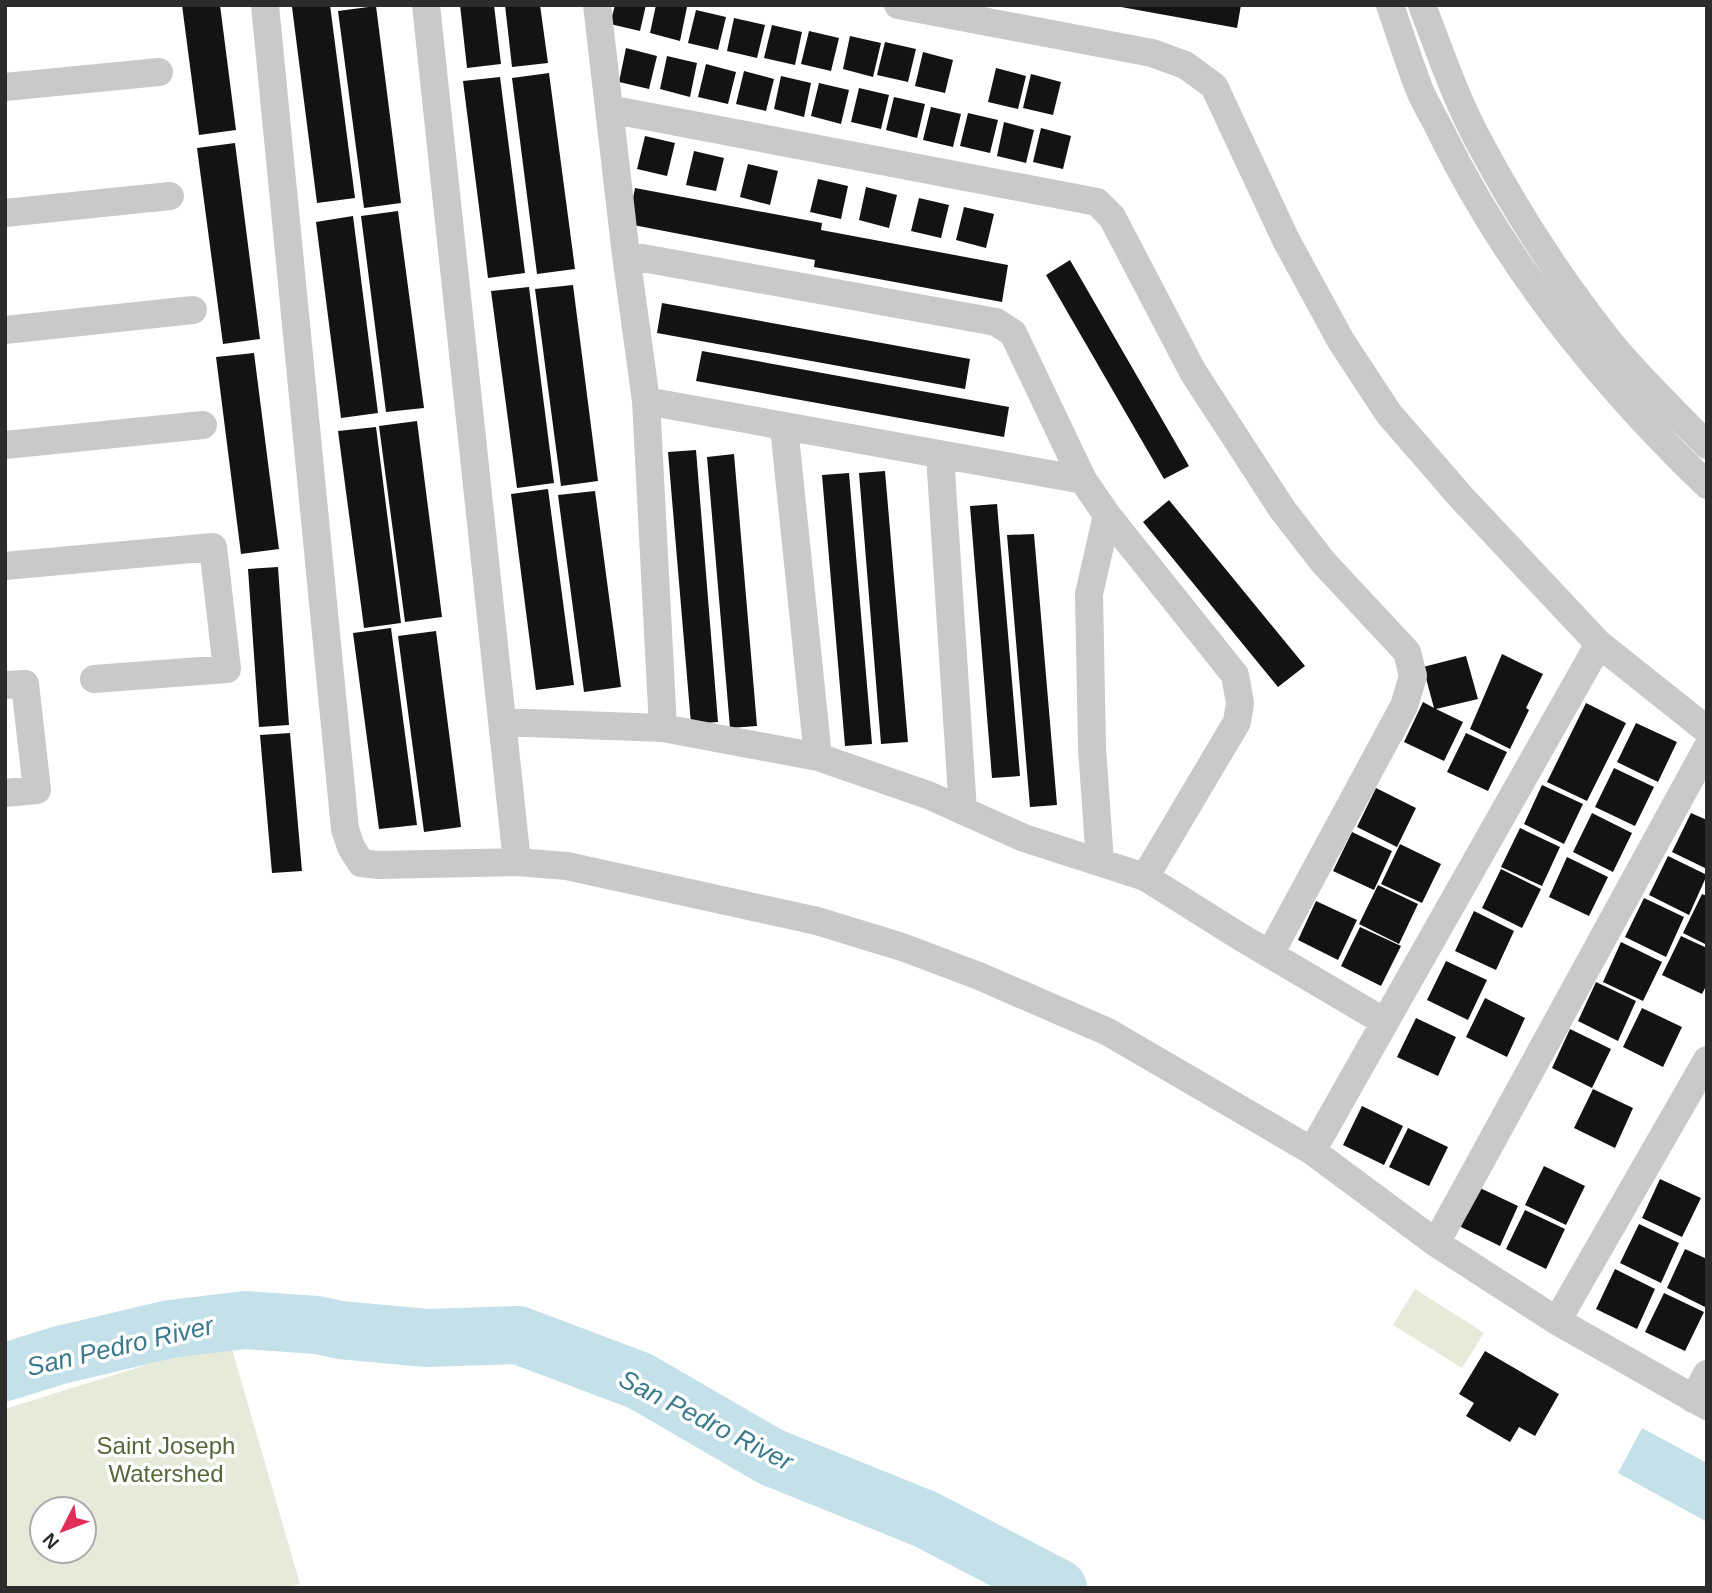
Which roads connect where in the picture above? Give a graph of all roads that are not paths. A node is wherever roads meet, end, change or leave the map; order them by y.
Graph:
1 (265, 5) edge
2 (426, 5) edge
3 (597, 5) edge
4 (898, 5) edge
5 (1390, 5) edge
6 (1422, 5) edge
7 (159, 72) dead end
8 (5, 87) edge
9 (609, 108) junction
10 (170, 196) dead end
11 (5, 213) edge
12 (626, 255) junction
13 (193, 310) dead end
14 (5, 330) edge
15 (646, 401) junction
16 (203, 425) dead end
17 (784, 426) junction
18 (1707, 444) edge
19 (5, 445) edge
20 (940, 455) junction
21 (1083, 480) junction
22 (1707, 485) edge
23 (1107, 515) junction
24 (5, 566) edge
25 (1599, 644) junction
26 (94, 679) dead end
27 (5, 685) edge
28 (502, 722) junction
29 (663, 728) junction
30 (1707, 730) edge
31 (1707, 748) edge
32 (818, 757) junction
33 (5, 793) edge
34 (963, 811) junction
35 (517, 862) junction
36 (1100, 862) junction
37 (1145, 877) junction
38 (1270, 954) junction
39 (1385, 1022) junction
40 (1707, 1060) edge
41 (1312, 1151) junction
42 (1436, 1243) junction
43 (1557, 1321) junction
44 (1707, 1374) edge
45 (1700, 1403) edge

1 - 35 street
2 - 28 street
3 - 9 street
4 - 25 street
5 - 22 street
6 - 18 street
7 - 8 street
9 - 12 street
9 - 38 street
10 - 11 street
12 - 15 street
12 - 21 street
13 - 14 street
15 - 17 street
15 - 29 street
16 - 19 street
17 - 20 street
17 - 32 street
20 - 21 street
20 - 34 street
21 - 23 street
23 - 36 street
23 - 37 street
24 - 26 street
25 - 30 street
25 - 39 street
27 - 33 street
28 - 29 street
28 - 35 street
29 - 32 street
31 - 42 street
32 - 34 street
34 - 36 street
35 - 41 street
36 - 37 street
37 - 38 street
38 - 39 street
39 - 41 street
40 - 43 street
41 - 42 street
42 - 43 street
43 - 45 street
44 - 45 street

